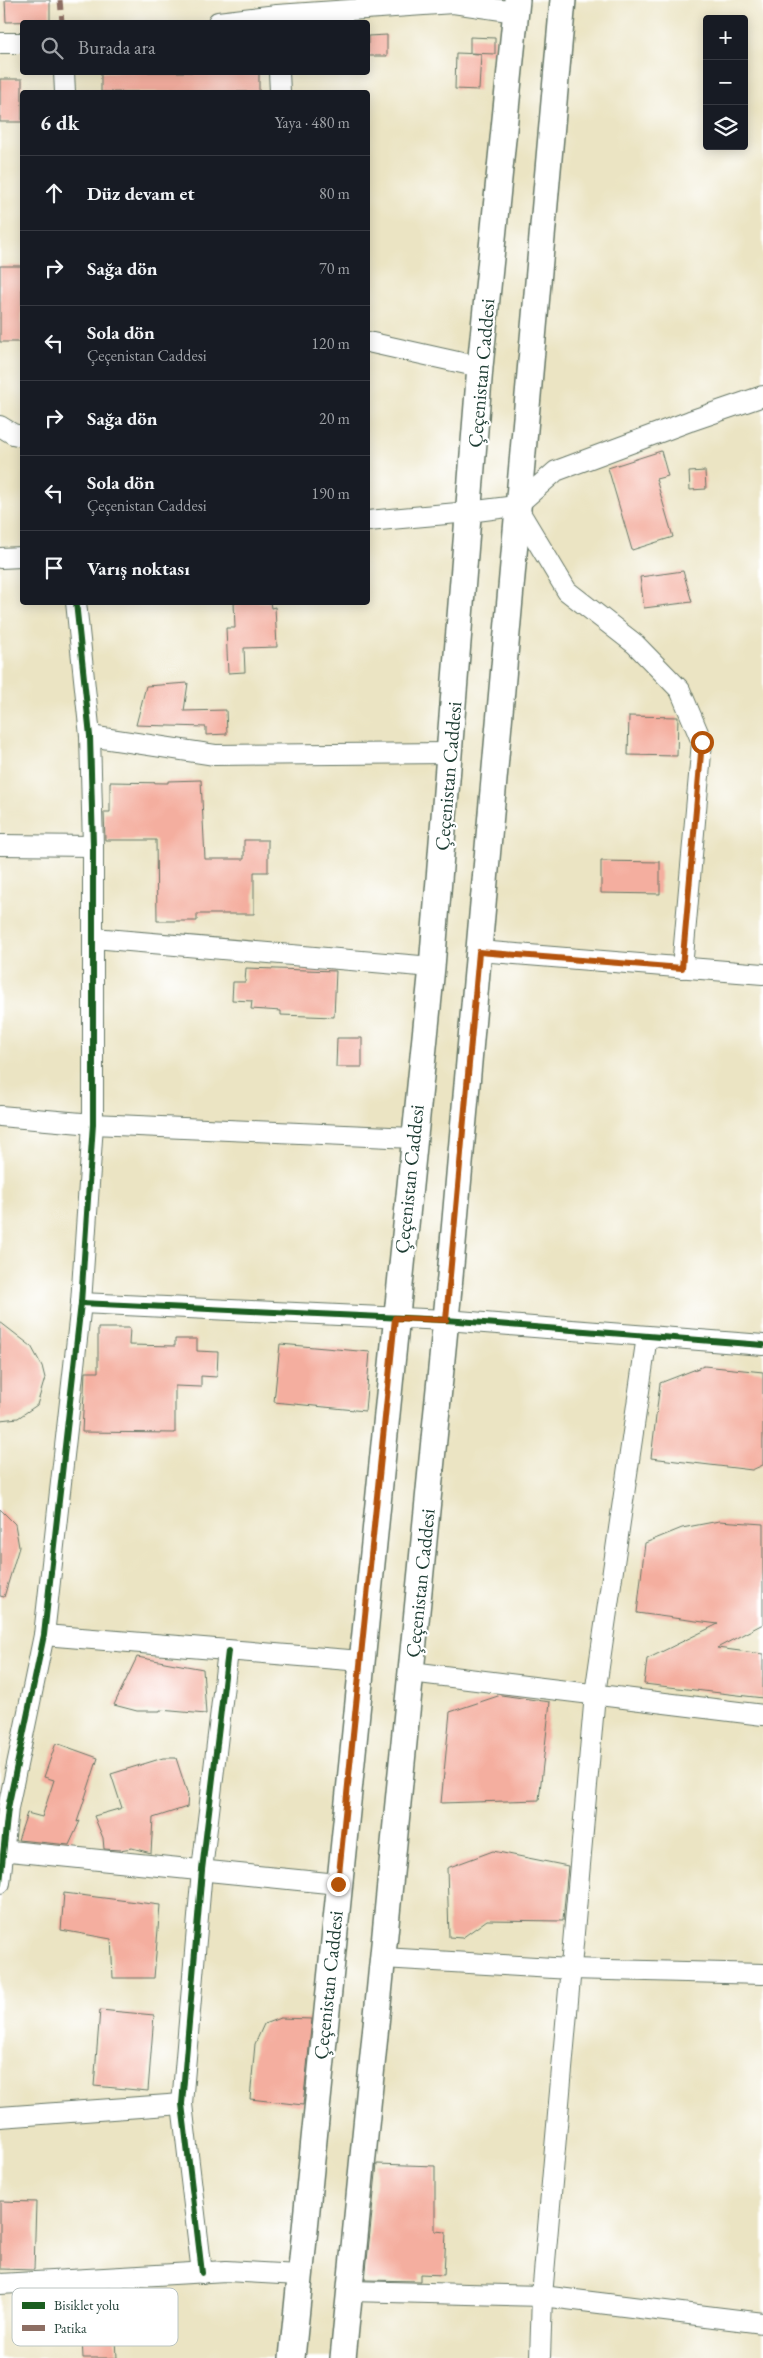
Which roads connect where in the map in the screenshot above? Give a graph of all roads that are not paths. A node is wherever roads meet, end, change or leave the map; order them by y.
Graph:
1 (563, 0) edge
2 (516, 6) edge
3 (277, 19) edge
4 (257, 20) edge
5 (20, 42) edge
6 (0, 43) edge
7 (64, 75) edge
8 (279, 75) edge
9 (65, 90) edge
10 (280, 90) edge
11 (370, 342) edge
12 (480, 367) junction
13 (763, 396) edge
14 (0, 426) edge
15 (20, 436) edge
16 (516, 506) junction
17 (469, 512) junction
18 (370, 521) edge
19 (20, 557) edge
20 (0, 558) edge
21 (76, 605) edge
22 (90, 736) junction
23 (450, 753) junction
24 (0, 845) edge
25 (93, 846) junction
26 (94, 938) junction
27 (479, 952) junction
28 (432, 967) junction
29 (682, 968) junction
30 (763, 974) edge
31 (0, 1116) edge
32 (93, 1124) junction
33 (413, 1138) junction
34 (81, 1303) junction
35 (395, 1318) junction
36 (446, 1320) junction
37 (647, 1336) junction
38 (763, 1346) edge
39 (44, 1635) junction
40 (228, 1651) junction
41 (361, 1662) junction
42 (411, 1672) junction
43 (595, 1694) junction
44 (763, 1715) edge
45 (2, 1850) edge
46 (202, 1870) junction
47 (0, 1883) edge
48 (338, 1884) junction
49 (383, 1958) junction
50 (570, 1969) junction
51 (763, 1974) edge
52 (182, 2104) junction
53 (0, 2117) edge
54 (202, 2273) junction
55 (299, 2275) junction
56 (0, 2284) edge
57 (350, 2291) junction
58 (542, 2296) junction
59 (763, 2323) edge
60 (292, 2358) edge
61 (343, 2358) edge
62 (540, 2358) edge

1 - 16 main road, Çeçenistan Caddesi
2 - 3 street
2 - 12 main road, Çeçenistan Caddesi
3 - 4 street
5 - 6 street
7 - 9 street
8 - 10 street
11 - 12 street
12 - 17 main road, Çeçenistan Caddesi
13 - 16 street
14 - 15 street
16 - 17 street
16 - 27 main road, Çeçenistan Caddesi
16 - 29 street
17 - 18 street
17 - 23 main road, Çeçenistan Caddesi
19 - 20 street
21 - 22 street
22 - 23 street
22 - 25 street
23 - 28 main road, Çeçenistan Caddesi
24 - 25 street
25 - 26 street
26 - 28 street
26 - 32 street
27 - 29 street
27 - 36 main road, Çeçenistan Caddesi
28 - 33 main road, Çeçenistan Caddesi
29 - 30 street
31 - 32 street
32 - 33 street
32 - 34 street
33 - 35 main road, Çeçenistan Caddesi
34 - 35 street
34 - 39 street
35 - 36 street
35 - 41 main road, Çeçenistan Caddesi
36 - 37 street
36 - 42 main road, Çeçenistan Caddesi
37 - 38 street
37 - 43 street
39 - 40 street
39 - 45 street
40 - 41 street
40 - 46 street
41 - 48 main road, Çeçenistan Caddesi
42 - 43 street
42 - 49 main road, Çeçenistan Caddesi
43 - 44 street
43 - 50 street
45 - 46 street
45 - 47 street
46 - 48 street
46 - 52 street
48 - 55 main road, Çeçenistan Caddesi
49 - 50 street
49 - 57 main road, Çeçenistan Caddesi
50 - 51 street
50 - 58 street
52 - 53 street
52 - 54 street
54 - 55 street
54 - 56 street
55 - 60 main road, Çeçenistan Caddesi
57 - 58 street
57 - 61 main road, Çeçenistan Caddesi
58 - 59 street
58 - 62 street

